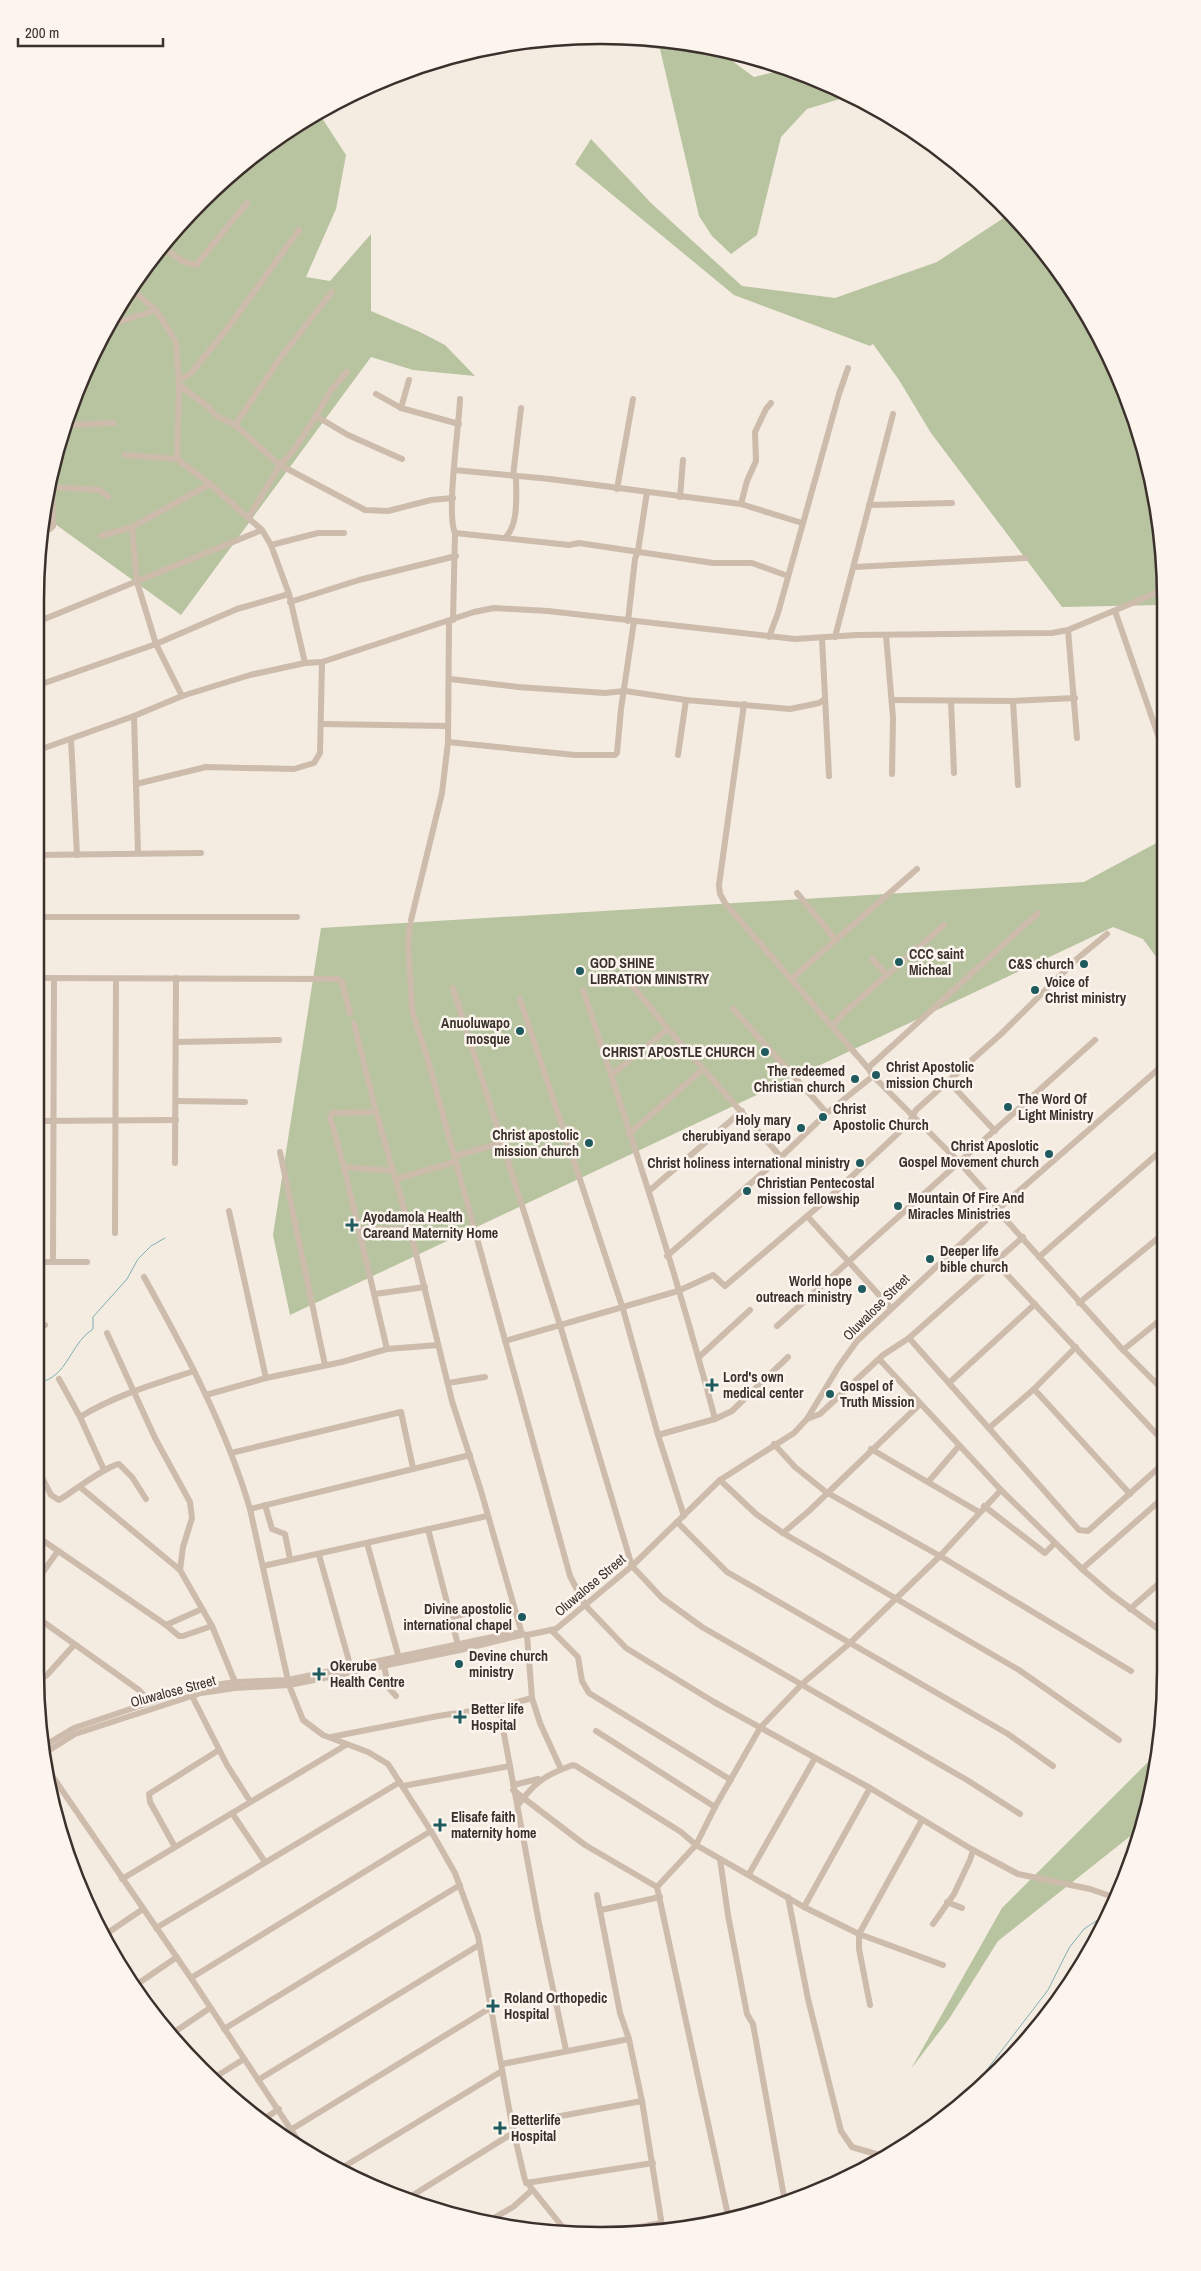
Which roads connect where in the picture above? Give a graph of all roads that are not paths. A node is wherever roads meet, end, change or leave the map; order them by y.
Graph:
1 (247, 202) dead end
2 (299, 230) dead end
3 (168, 251) edge
4 (332, 292) dead end
5 (136, 294) edge
6 (156, 310) junction
7 (118, 322) edge
8 (848, 368) dead end
9 (347, 372) dead end
10 (409, 380) dead end
11 (179, 383) junction
12 (376, 394) dead end
13 (633, 398) dead end
14 (460, 400) dead end
15 (771, 403) dead end
16 (401, 408) junction
17 (521, 408) dead end
18 (893, 414) dead end
19 (316, 416) junction
20 (114, 423) dead end
21 (459, 424) junction
22 (72, 425) edge
23 (235, 425) junction
24 (125, 455) dead end
25 (177, 459) junction
26 (402, 459) dead end
27 (683, 460) dead end
28 (280, 465) junction
29 (454, 470) junction
30 (514, 476) junction
31 (210, 484) junction
32 (55, 487) edge
33 (617, 489) junction
34 (647, 492) junction
35 (108, 497) dead end
36 (680, 497) junction
37 (453, 498) junction
38 (952, 503) dead end
39 (741, 504) junction
40 (869, 505) junction
41 (52, 506) edge
42 (249, 517) junction
43 (802, 523) junction
44 (132, 526) junction
45 (49, 529) edge
46 (262, 530) junction
47 (344, 533) dead end
48 (456, 533) junction
49 (101, 536) dead end
50 (506, 537) junction
51 (272, 545) junction
52 (638, 551) junction
53 (456, 556) junction
54 (1026, 558) dead end
55 (854, 567) junction
56 (788, 576) junction
57 (137, 582) junction
58 (1157, 593) edge
59 (289, 594) junction
60 (290, 602) junction
61 (1114, 611) junction
62 (44, 619) edge
63 (451, 621) junction
64 (631, 621) junction
65 (1068, 630) junction
66 (886, 635) junction
67 (769, 637) junction
68 (836, 637) junction
69 (822, 638) junction
70 (156, 644) junction
71 (322, 662) junction
72 (305, 663) junction
73 (450, 679) junction
74 (44, 683) edge
75 (625, 691) junction
76 (182, 696) junction
77 (1075, 698) junction
78 (825, 699) junction
79 (686, 700) junction
80 (892, 700) junction
81 (951, 701) junction
82 (1013, 701) junction
83 (744, 704) junction
84 (134, 716) junction
85 (322, 724) junction
86 (448, 726) junction
87 (1157, 732) edge
88 (1076, 738) dead end
89 (71, 739) junction
90 (448, 742) junction
91 (44, 748) edge
92 (678, 755) dead end
93 (954, 773) dead end
94 (892, 774) dead end
95 (829, 776) dead end
96 (136, 784) junction
97 (1018, 785) dead end
98 (138, 853) junction
99 (201, 853) dead end
100 (44, 855) edge
101 (77, 855) junction
102 (917, 869) dead end
103 (797, 894) dead end
104 (1038, 913) dead end
105 (44, 917) edge
106 (297, 917) dead end
107 (944, 925) dead end
108 (1107, 934) dead end
109 (836, 940) junction
110 (872, 959) dead end
111 (887, 976) junction
112 (44, 978) edge
113 (54, 978) junction
114 (176, 978) junction
115 (791, 978) junction
116 (116, 979) junction
117 (627, 979) dead end
118 (453, 988) dead end
119 (583, 990) dead end
120 (520, 999) dead end
121 (733, 1009) dead end
122 (350, 1013) dead end
123 (354, 1023) dead end
124 (832, 1026) junction
125 (668, 1029) junction
126 (279, 1040) dead end
127 (1095, 1040) dead end
128 (177, 1042) junction
129 (868, 1068) junction
130 (703, 1069) junction
131 (1157, 1070) edge
132 (611, 1075) junction
133 (873, 1076) junction
134 (948, 1080) junction
135 (176, 1102) junction
136 (245, 1102) dead end
137 (742, 1111) junction
138 (376, 1112) junction
139 (826, 1113) junction
140 (912, 1116) junction
141 (176, 1120) junction
142 (44, 1121) edge
143 (53, 1121) junction
144 (117, 1121) junction
145 (995, 1131) junction
146 (629, 1134) junction
147 (502, 1142) junction
148 (280, 1152) dead end
149 (1157, 1154) edge
150 (781, 1157) junction
151 (455, 1159) junction
152 (175, 1162) dead end
153 (959, 1162) junction
154 (344, 1168) junction
155 (393, 1171) junction
156 (396, 1179) junction
157 (649, 1191) junction
158 (997, 1210) junction
159 (229, 1212) dead end
160 (807, 1216) junction
161 (410, 1228) junction
162 (359, 1229) junction
163 (116, 1233) dead end
164 (1023, 1237) junction
165 (1157, 1239) edge
166 (667, 1256) junction
167 (1039, 1256) junction
168 (44, 1262) edge
169 (53, 1262) junction
170 (87, 1262) dead end
171 (848, 1262) junction
172 (995, 1262) junction
173 (144, 1277) dead end
174 (425, 1287) junction
175 (678, 1291) junction
176 (375, 1294) junction
177 (1080, 1303) junction
178 (1035, 1304) junction
179 (891, 1308) junction
180 (622, 1309) junction
181 (750, 1310) dead end
182 (1157, 1322) edge
183 (560, 1325) junction
184 (777, 1326) dead end
185 (107, 1333) dead end
186 (909, 1338) junction
187 (505, 1341) junction
188 (438, 1345) junction
189 (1076, 1347) junction
190 (387, 1348) junction
191 (1122, 1350) junction
192 (788, 1356) dead end
193 (699, 1357) junction
194 (880, 1360) junction
195 (325, 1365) junction
196 (194, 1371) junction
197 (485, 1377) dead end
198 (266, 1378) junction
199 (58, 1379) dead end
200 (950, 1383) junction
201 (448, 1384) junction
202 (1157, 1384) edge
203 (1034, 1389) junction
204 (133, 1390) junction
205 (206, 1395) junction
206 (920, 1404) junction
207 (80, 1417) junction
208 (715, 1419) junction
209 (807, 1419) junction
210 (989, 1428) junction
211 (1157, 1434) edge
212 (658, 1435) junction
213 (774, 1444) junction
214 (959, 1446) junction
215 (871, 1449) junction
216 (230, 1453) junction
217 (470, 1455) junction
218 (413, 1468) junction
219 (1157, 1469) edge
220 (104, 1470) junction
221 (720, 1480) junction
222 (44, 1481) edge
223 (929, 1481) junction
224 (80, 1487) junction
225 (1001, 1490) junction
226 (826, 1492) junction
227 (1130, 1494) junction
228 (146, 1499) dead end
229 (1157, 1503) edge
230 (265, 1505) junction
231 (250, 1509) junction
232 (982, 1509) junction
233 (487, 1516) junction
234 (684, 1516) junction
235 (677, 1522) junction
236 (428, 1529) junction
237 (783, 1533) junction
238 (44, 1541) edge
239 (368, 1543) junction
240 (1054, 1544) junction
241 (58, 1551) junction
242 (319, 1554) junction
243 (940, 1556) junction
244 (290, 1559) junction
245 (263, 1566) junction
246 (632, 1566) junction
247 (1082, 1569) junction
248 (44, 1570) edge
249 (180, 1570) junction
250 (1157, 1585) edge
251 (895, 1598) junction
252 (585, 1605) junction
253 (491, 1608) dead end
254 (202, 1609) junction
255 (1130, 1609) junction
256 (451, 1617) junction
257 (44, 1623) edge
258 (166, 1625) junction
259 (212, 1626) junction
260 (1157, 1628) edge
261 (551, 1630) junction
262 (525, 1635) junction
263 (850, 1643) junction
264 (74, 1645) junction
265 (458, 1645) junction
266 (399, 1658) junction
267 (384, 1664) junction
268 (351, 1668) junction
269 (1132, 1671) dead end
270 (44, 1677) edge
271 (234, 1682) junction
272 (288, 1682) junction
273 (802, 1684) junction
274 (192, 1696) junction
275 (396, 1696) dead end
276 (532, 1698) junction
277 (150, 1702) junction
278 (499, 1708) junction
279 (760, 1728) junction
280 (596, 1730) dead end
281 (329, 1738) junction
282 (1119, 1740) dead end
283 (49, 1743) edge
284 (346, 1745) junction
285 (50, 1750) edge
286 (219, 1750) junction
287 (815, 1758) junction
288 (510, 1766) junction
289 (1053, 1766) dead end
290 (561, 1769) junction
291 (542, 1778) junction
292 (54, 1779) edge
293 (731, 1780) junction
294 (402, 1784) junction
295 (513, 1787) junction
296 (870, 1788) junction
297 (523, 1798) junction
298 (250, 1802) junction
299 (518, 1805) junction
300 (715, 1806) junction
301 (232, 1813) junction
302 (1020, 1814) dead end
303 (922, 1820) junction
304 (431, 1831) junction
305 (696, 1845) junction
306 (175, 1847) junction
307 (973, 1850) junction
308 (720, 1859) junction
309 (265, 1862) junction
310 (749, 1874) junction
311 (122, 1879) junction
312 (460, 1885) junction
313 (657, 1887) junction
314 (597, 1895) dead end
315 (1110, 1896) edge
316 (660, 1897) junction
317 (788, 1897) junction
318 (947, 1902) junction
319 (804, 1907) junction
320 (962, 1908) dead end
321 (143, 1909) junction
322 (601, 1910) junction
323 (933, 1924) dead end
324 (156, 1928) junction
325 (109, 1932) edge
326 (859, 1934) junction
327 (479, 1945) junction
328 (177, 1957) junction
329 (943, 1965) dead end
330 (191, 1978) junction
331 (140, 1982) edge
332 (870, 2005) dead end
333 (210, 2008) junction
334 (490, 2008) junction
335 (224, 2029) junction
336 (176, 2031) edge
337 (629, 2039) junction
338 (566, 2050) junction
339 (244, 2059) junction
340 (502, 2064) junction
341 (502, 2071) junction
342 (218, 2075) edge
343 (258, 2080) junction
344 (642, 2101) junction
345 (279, 2109) junction
346 (268, 2116) edge
347 (512, 2126) junction
348 (292, 2129) junction
349 (513, 2133) junction
350 (296, 2137) edge
351 (876, 2155) edge
352 (653, 2163) junction
353 (346, 2166) edge
354 (526, 2183) junction
355 (532, 2191) junction
356 (413, 2195) edge
357 (784, 2196) edge
358 (727, 2212) edge
359 (495, 2217) edge
360 (661, 2223) joint
361 (656, 2224) edge
362 (561, 2226) edge

1 - 3 street
2 - 11 street
4 - 23 street
5 - 6 street
6 - 7 street
6 - 11 street
8 - 43 street
9 - 19 street
10 - 16 street
11 - 23 street
11 - 25 street
12 - 16 street
13 - 33 street
14 - 21 street
15 - 39 street
16 - 21 street
17 - 30 street
18 - 40 street
19 - 26 street
19 - 28 street
20 - 22 street
21 - 29 street
23 - 28 street
24 - 25 street
25 - 31 street
27 - 36 street
28 - 37 street
28 - 42 street
29 - 30 street
29 - 37 street
30 - 33 street
30 - 50 street
31 - 42 street
31 - 44 street
32 - 35 street
33 - 34 street
34 - 36 street
34 - 52 street
36 - 39 street
37 - 48 street
38 - 40 street
39 - 43 street
40 - 55 street
41 - 45 street
42 - 46 street
43 - 56 street
44 - 49 street
44 - 57 street
46 - 51 street
46 - 57 street
47 - 51 street
48 - 50 street
48 - 53 street
50 - 52 street
51 - 59 street
52 - 56 street
52 - 64 street
53 - 60 street
53 - 63 street
54 - 55 street
55 - 68 street
56 - 67 street
57 - 62 street
57 - 70 street
58 - 61 street
59 - 60 street
59 - 70 street
60 - 72 street
61 - 65 street
61 - 87 street
63 - 64 street
63 - 71 street
63 - 73 street
64 - 67 street
64 - 75 street
65 - 66 street
65 - 77 street
66 - 68 street
66 - 80 street
67 - 69 street
68 - 69 street
69 - 78 street
70 - 74 street
70 - 76 street
71 - 72 street
71 - 85 street
72 - 76 street
73 - 75 street
73 - 86 street
75 - 79 street
75 - 90 street
76 - 84 street
77 - 82 street
77 - 88 street
78 - 83 street
78 - 95 street
79 - 83 street
79 - 92 street
80 - 81 street
80 - 94 street
81 - 82 street
81 - 93 street
82 - 97 street
83 - 115 street
84 - 89 street
84 - 96 street
85 - 86 street
85 - 96 street
86 - 90 street
89 - 91 street
89 - 101 street
90 - 151 street
96 - 98 street
98 - 99 street
98 - 101 street
100 - 101 street
102 - 109 street
103 - 109 street
104 - 129 street
105 - 106 street
107 - 111 street
108 - 134 street
109 - 115 street
110 - 111 street
111 - 124 street
112 - 113 street
113 - 116 street
113 - 143 street
114 - 116 street
114 - 122 street
114 - 128 street
115 - 124 street
116 - 144 street
117 - 125 street
118 - 147 street
119 - 132 street
120 - 180 street
121 - 139 street
123 - 138 street
124 - 129 street
125 - 130 street
125 - 132 street
126 - 128 street
127 - 145 street
128 - 135 street
129 - 133 street
130 - 137 street
130 - 146 street
131 - 158 street, Oluwalose Street
132 - 146 street
133 - 139 street
133 - 140 street
134 - 140 street
134 - 145 street
135 - 136 street
135 - 141 street
137 - 150 street
137 - 157 street
138 - 154 street
138 - 155 street
139 - 150 street
140 - 153 street
140 - 160 street
141 - 144 street
141 - 152 street
142 - 143 street
143 - 144 street
143 - 169 street
144 - 163 street
145 - 153 street
146 - 157 street
147 - 151 street
147 - 183 street
148 - 195 street
149 - 167 street
150 - 166 street
151 - 156 street
151 - 187 street
153 - 158 street
153 - 171 street
154 - 155 street
154 - 162 street
155 - 156 street
156 - 161 street
157 - 166 street
158 - 164 street
158 - 179 street, Oluwalose Street
159 - 198 street
160 - 171 street
160 - 175 street
161 - 162 street
161 - 174 street
162 - 176 street
164 - 167 street
164 - 172 street
165 - 177 street
166 - 175 street
167 - 177 street
168 - 169 street
169 - 170 street
171 - 179 street
171 - 184 street
172 - 178 street
172 - 186 street
173 - 196 street
174 - 176 street
174 - 188 street
175 - 180 street
175 - 193 street
176 - 190 street
177 - 191 street
178 - 189 street
178 - 200 street
179 - 209 street, Oluwalose Street
180 - 183 street
180 - 212 street
181 - 193 street
182 - 191 street
183 - 187 street
183 - 246 street
185 - 204 street
186 - 194 street
186 - 200 street
187 - 252 street
188 - 190 street
188 - 201 street
189 - 203 street
189 - 211 street
190 - 195 street
191 - 202 street
192 - 208 street
193 - 208 street
194 - 206 street
194 - 209 street
195 - 198 street
196 - 204 street
196 - 205 street
197 - 201 street
198 - 205 street
199 - 207 street
200 - 210 street
201 - 217 street
203 - 210 street
203 - 227 street
204 - 207 street
204 - 249 street
205 - 216 street
206 - 214 street
206 - 215 street
207 - 220 street
208 - 212 street
209 - 213 street, Oluwalose Street
210 - 227 street
212 - 234 street
213 - 221 street, Oluwalose Street
213 - 226 street
214 - 223 street
214 - 225 street
215 - 223 street
215 - 226 street
216 - 218 street
216 - 231 street
217 - 218 street
217 - 233 street
218 - 230 street
219 - 227 street
220 - 224 street
220 - 228 street
221 - 234 street, Oluwalose Street
221 - 237 street
222 - 224 street
223 - 232 street
224 - 249 street
225 - 232 street
225 - 240 street
226 - 237 street
226 - 243 street
229 - 247 street
230 - 231 street
230 - 244 street
231 - 245 street
232 - 240 street
232 - 243 street
233 - 236 street
233 - 262 street
234 - 235 street, Oluwalose Street
235 - 246 street, Oluwalose Street
235 - 263 street
236 - 239 street
236 - 256 street
237 - 251 street
238 - 241 street
239 - 242 street
239 - 266 street
240 - 247 street
241 - 248 street
241 - 258 street
242 - 244 street
242 - 268 street
243 - 251 street
243 - 269 street
244 - 245 street
245 - 272 street
246 - 252 street, Oluwalose Street
246 - 273 street
247 - 255 street
249 - 254 street
250 - 255 street
251 - 263 street
251 - 282 street
252 - 261 street, Oluwalose Street
252 - 279 street
253 - 256 street
254 - 258 street
254 - 259 street
255 - 260 street
256 - 265 street
257 - 264 street
258 - 259 street
259 - 271 street
261 - 262 street, Oluwalose Street
261 - 293 street
262 - 265 street, Oluwalose Street
262 - 267 street, Oluwalose Street
262 - 276 street
263 - 273 street
263 - 289 street
264 - 270 street
264 - 277 street
265 - 266 street, Oluwalose Street
266 - 267 street, Oluwalose Street
267 - 268 street, Oluwalose Street
267 - 272 street, Oluwalose Street
267 - 275 street
268 - 272 street, Oluwalose Street
271 - 272 street, Oluwalose Street
271 - 277 street, Oluwalose Street
272 - 274 street, Oluwalose Street
272 - 281 street
273 - 279 street
273 - 302 street
274 - 285 street, Oluwalose Street
274 - 286 street
276 - 278 street
276 - 290 street
277 - 283 street, Oluwalose Street
278 - 281 street
278 - 288 street
279 - 287 street
279 - 293 street
280 - 300 street
281 - 284 street
284 - 294 street
284 - 298 street
286 - 298 street
286 - 306 street
287 - 296 street
287 - 310 street
288 - 294 street
288 - 295 street
290 - 291 street
290 - 305 street
291 - 295 street
291 - 297 street
292 - 311 street
293 - 300 street
294 - 304 street
294 - 309 street
295 - 297 street
295 - 299 street
296 - 303 street
296 - 319 street
297 - 299 street
297 - 313 street
298 - 301 street
299 - 338 street
300 - 305 street
301 - 306 street
301 - 309 street
303 - 307 street
303 - 326 street
304 - 312 street
304 - 330 street
305 - 308 street
305 - 313 street
306 - 311 street
307 - 315 street
307 - 318 street
308 - 310 street
308 - 357 street
309 - 324 street
310 - 317 street
311 - 321 street
312 - 327 street
312 - 335 street
313 - 316 street
314 - 322 street
316 - 322 street
316 - 358 street
317 - 319 street
317 - 351 street
318 - 320 street
318 - 323 street
319 - 326 street
321 - 324 street
321 - 325 street
322 - 337 street
324 - 328 street
326 - 329 street
326 - 332 street
327 - 334 street
327 - 343 street
328 - 330 street
328 - 331 street
330 - 333 street
333 - 335 street
333 - 336 street
334 - 340 street
334 - 348 street
335 - 339 street
337 - 338 street
337 - 344 street
338 - 340 street
339 - 342 street
339 - 343 street
340 - 341 street
341 - 347 street
341 - 353 street
343 - 345 street
344 - 347 street
344 - 352 street
345 - 346 street
345 - 348 street
347 - 349 street
348 - 350 street
349 - 354 street
349 - 356 street
352 - 354 street
352 - 360 street
354 - 355 street
355 - 359 street
355 - 362 street
360 - 361 street

